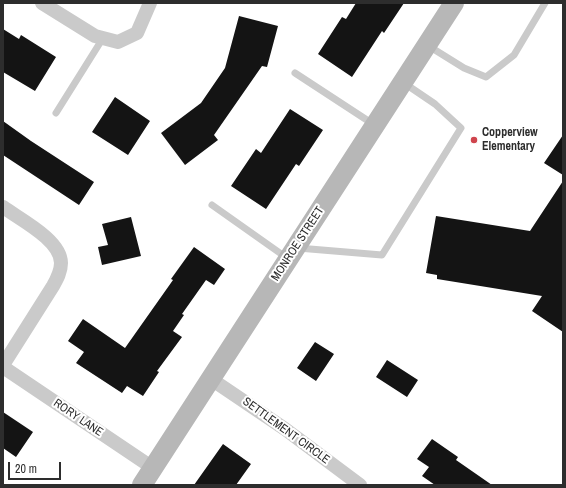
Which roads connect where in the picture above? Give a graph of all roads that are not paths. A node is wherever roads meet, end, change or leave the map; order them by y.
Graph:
1 (42, 3) edge
2 (150, 3) edge
3 (454, 3) edge
4 (545, 3) edge
5 (103, 38) junction
6 (427, 45) junction
7 (295, 73) dead end
8 (403, 82) junction
9 (56, 113) dead end
10 (375, 125) junction
11 (212, 205) dead end
12 (3, 208) edge
13 (292, 254) junction
14 (3, 366) edge
15 (211, 379) junction
16 (153, 468) junction
17 (142, 485) edge
18 (360, 485) edge

1 - 5 street
2 - 5 street
3 - 6 street, MONROE STREET
4 - 6 lane
5 - 9 lane
6 - 8 street, MONROE STREET
7 - 10 lane
8 - 10 street, MONROE STREET
8 - 13 lane
10 - 13 street, MONROE STREET
11 - 13 lane
12 - 14 street
13 - 15 street, MONROE STREET
14 - 16 street, RORY LANE
15 - 16 street, MONROE STREET
15 - 18 street, SETTLEMENT CIRCLE
16 - 17 street, MONROE STREET

